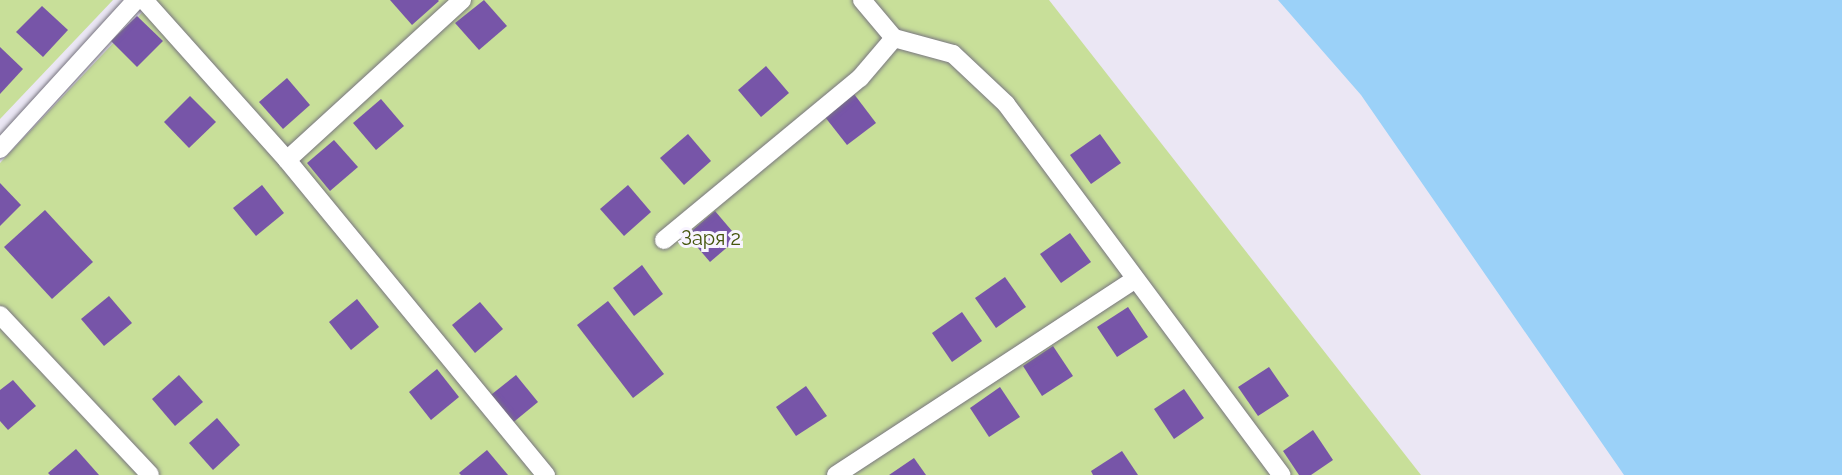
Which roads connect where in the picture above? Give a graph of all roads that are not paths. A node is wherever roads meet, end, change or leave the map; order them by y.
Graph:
1 (136, 0) edge
2 (144, 0) edge
3 (462, 0) edge
4 (862, 0) edge
5 (894, 38) junction
6 (0, 149) edge
7 (288, 160) junction
8 (664, 240) dead end
9 (1133, 281) junction
10 (0, 315) edge
11 (150, 475) edge
12 (546, 475) edge
13 (836, 475) edge
14 (1282, 475) edge

1 - 6 lane
2 - 7 lane
3 - 7 lane
4 - 5 lane
5 - 8 lane
5 - 9 lane
7 - 12 lane
9 - 13 lane
9 - 14 lane
10 - 11 lane

